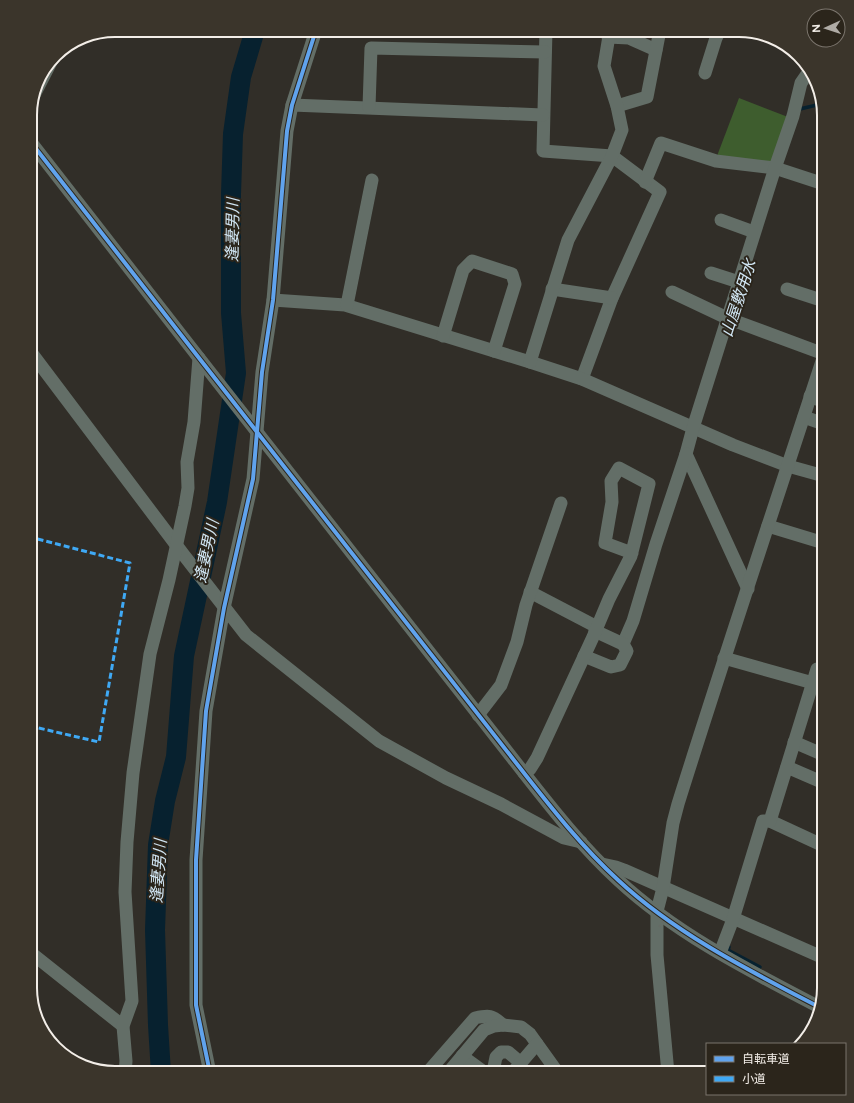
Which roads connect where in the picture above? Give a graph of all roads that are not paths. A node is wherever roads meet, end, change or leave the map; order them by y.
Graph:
1 (314, 37) edge
2 (546, 37) edge
3 (609, 37) edge
4 (624, 37) edge
5 (659, 37) edge
6 (714, 37) edge
7 (656, 50) junction
8 (545, 52) junction
9 (705, 73) dead end
10 (806, 76) edge
11 (292, 105) junction
12 (617, 106) junction
13 (369, 107) junction
14 (543, 115) junction
15 (37, 150) edge
16 (612, 156) junction
17 (775, 168) junction
18 (372, 180) dead end
19 (645, 182) junction
20 (817, 182) edge
21 (721, 220) dead end
22 (754, 232) junction
23 (711, 273) dead end
24 (739, 282) junction
25 (787, 288) dead end
26 (552, 289) junction
27 (672, 292) dead end
28 (612, 298) junction
29 (817, 299) edge
30 (273, 300) junction
31 (347, 305) junction
32 (727, 318) junction
33 (443, 336) junction
34 (494, 351) junction
35 (817, 352) edge
36 (37, 360) edge
37 (201, 362) junction
38 (530, 362) junction
39 (817, 376) edge
40 (582, 380) junction
41 (810, 396) junction
42 (817, 399) edge
43 (804, 417) junction
44 (817, 422) edge
45 (693, 428) junction
46 (255, 429) junction
47 (686, 454) junction
48 (788, 466) junction
49 (817, 474) edge
50 (560, 503) dead end
51 (768, 526) junction
52 (817, 541) edge
53 (179, 549) junction
54 (632, 554) junction
55 (748, 589) junction
56 (530, 592) junction
57 (222, 605) junction
58 (596, 629) junction
59 (622, 644) junction
60 (584, 656) junction
61 (724, 658) junction
62 (817, 669) edge
63 (813, 683) junction
64 (478, 715) junction
65 (794, 742) junction
66 (817, 752) edge
67 (787, 767) junction
68 (524, 773) junction
69 (817, 780) edge
70 (770, 821) junction
71 (581, 842) junction
72 (817, 843) edge
73 (602, 864) junction
74 (663, 888) junction
75 (657, 911) junction
76 (733, 919) junction
77 (720, 953) junction
78 (817, 955) edge
79 (37, 958) edge
80 (815, 1005) edge
81 (503, 1025) junction
82 (123, 1026) junction
83 (537, 1044) junction
84 (462, 1056) junction
85 (126, 1066) edge
86 (209, 1066) edge
87 (433, 1066) edge
88 (454, 1066) edge
89 (476, 1066) edge
90 (494, 1066) edge
91 (518, 1066) edge
92 (521, 1066) edge
93 (553, 1066) edge
94 (667, 1066) edge

1 - 11 street
2 - 8 street
3 - 12 street
4 - 7 street
5 - 7 street
6 - 9 street
7 - 12 street
8 - 13 street
8 - 14 street
10 - 17 street
11 - 13 street
11 - 30 street
12 - 16 street
13 - 14 street
14 - 16 street
15 - 37 street
16 - 19 street
16 - 26 street
17 - 19 street
17 - 20 street
17 - 22 street
18 - 31 street
19 - 28 street
21 - 22 street
22 - 24 street
23 - 24 street
24 - 32 street
25 - 29 street
26 - 28 street
26 - 38 street
27 - 32 street
28 - 40 street
30 - 31 street
30 - 46 street
31 - 33 street
32 - 35 street
32 - 45 street
33 - 34 street
33 - 34 street
34 - 38 street
36 - 53 street
37 - 46 street
37 - 53 street
38 - 40 street
39 - 41 street
40 - 45 street
41 - 42 street
41 - 43 street
43 - 44 street
43 - 48 street
45 - 47 street
45 - 48 street
46 - 57 street
46 - 64 street
47 - 55 street
47 - 59 street
48 - 49 street
48 - 51 street
50 - 56 street
51 - 52 street
51 - 55 street
53 - 57 street
53 - 82 street
54 - 54 street
54 - 58 street
55 - 61 street
56 - 58 street
56 - 64 street
57 - 71 street
57 - 86 street
58 - 59 street
58 - 60 street
59 - 60 street
60 - 68 street
61 - 63 street
61 - 74 street
62 - 63 street
63 - 65 street
64 - 68 street
65 - 66 street
65 - 67 street
67 - 69 street
67 - 70 street
68 - 71 street
70 - 72 street
70 - 76 street
71 - 73 street
73 - 74 street
73 - 75 street
74 - 75 street
74 - 76 street
75 - 77 street
75 - 94 street
76 - 77 street
76 - 78 street
77 - 80 street
79 - 82 street
81 - 83 street
81 - 84 street
81 - 87 street
82 - 85 street
83 - 92 street
83 - 93 street
84 - 88 street
84 - 89 street
90 - 91 street

